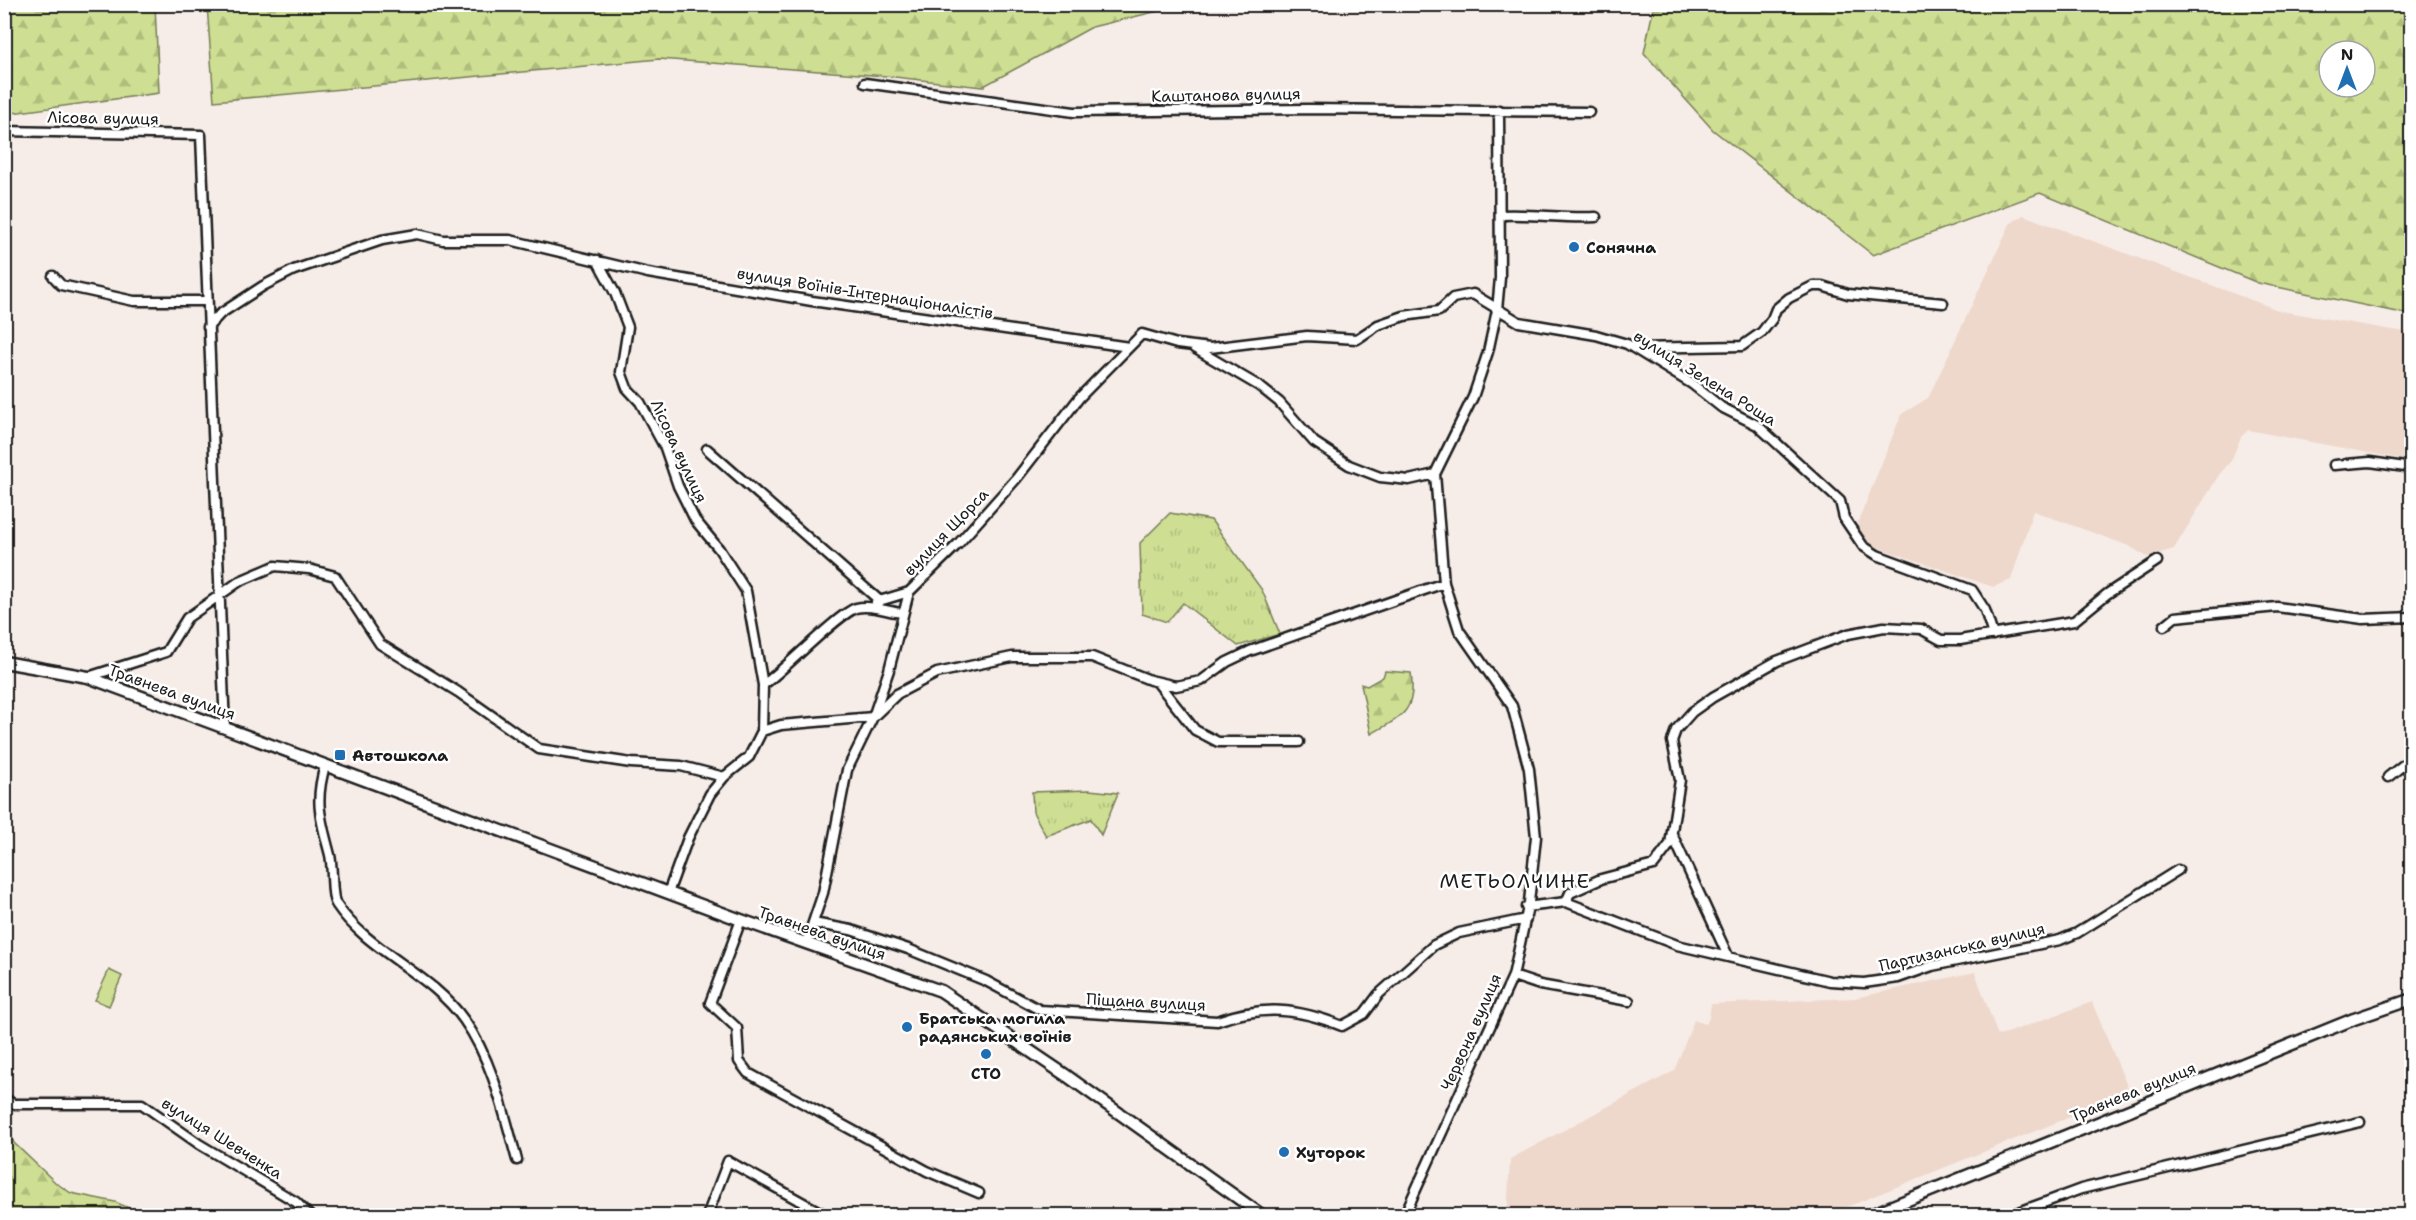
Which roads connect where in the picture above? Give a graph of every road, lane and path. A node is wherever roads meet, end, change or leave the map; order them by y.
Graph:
1 (865, 83) dead end
2 (1499, 110) junction
3 (1589, 112) dead end
4 (4, 131) edge
5 (1500, 215) junction
6 (1596, 217) dead end
7 (597, 260) junction
8 (52, 276) dead end
9 (206, 301) junction
10 (1943, 303) dead end
11 (1497, 310) junction
12 (208, 327) junction
13 (1189, 346) junction
14 (1129, 348) junction
15 (1634, 348) junction
16 (707, 449) dead end
17 (2334, 465) dead end
18 (2412, 468) edge
19 (1435, 474) junction
20 (2157, 561) dead end
21 (1444, 583) junction
22 (909, 592) junction
23 (220, 598) junction
24 (880, 602) junction
25 (856, 608) junction
26 (902, 613) junction
27 (2412, 617) edge
28 (2164, 626) dead end
29 (1992, 635) junction
30 (4, 662) edge
31 (88, 677) junction
32 (1157, 682) junction
33 (763, 685) junction
34 (873, 717) junction
35 (225, 728) junction
36 (762, 730) junction
37 (1299, 742) dead end
38 (2412, 758) edge
39 (325, 766) junction
40 (724, 777) junction
41 (2388, 777) dead end
42 (1672, 834) junction
43 (2178, 870) dead end
44 (668, 893) junction
45 (1566, 902) junction
46 (1526, 907) junction
47 (1526, 919) junction
48 (741, 920) junction
49 (813, 923) junction
50 (806, 943) junction
51 (1728, 956) junction
52 (1514, 976) junction
53 (2412, 999) edge
54 (1629, 1001) dead end
55 (4, 1098) edge
56 (2360, 1122) dead end
57 (517, 1160) dead end
58 (979, 1193) dead end
59 (310, 1215) edge
60 (706, 1215) edge
61 (827, 1215) edge
62 (1263, 1215) edge
63 (1404, 1215) edge
64 (1868, 1215) edge
65 (2008, 1215) edge

1 - 2 street, Каштанова вулиця
2 - 3 street, Каштанова вулиця
2 - 5 street
4 - 9 street, Лісова вулиця
5 - 6 street
5 - 11 street
7 - 12 street, вулиця Воїнів-Інтернаціоналістів
7 - 14 street, вулиця Воїнів-Інтернаціоналістів
7 - 33 street, Лісова вулиця
8 - 9 street
9 - 12 street
10 - 15 street
11 - 13 street, вулиця Щорса
11 - 15 street, вулиця Зелена Роща
11 - 19 street
12 - 23 street
13 - 14 street, вулиця Щорса
13 - 19 street, вулиця Щорса
14 - 22 street, вулиця Щорса
15 - 29 street, вулиця Зелена Роща
16 - 24 street
17 - 18 street
19 - 21 street, Червона вулиця
20 - 29 street
21 - 32 street
21 - 46 street, Червона вулиця
22 - 24 street
22 - 26 street, вулиця Щорса
23 - 31 street
23 - 35 street
23 - 40 street
24 - 25 street
25 - 26 street
25 - 33 street
26 - 34 street, вулиця Щорса
27 - 28 street
29 - 42 street
30 - 31 street, Травнева вулиця
31 - 35 street, Травнева вулиця
32 - 34 street
32 - 37 street
33 - 36 street, Лісова вулиця
34 - 36 street
34 - 49 street, вулиця Щорса
35 - 39 street, Травнева вулиця
36 - 40 street
38 - 41 street
39 - 44 street, Травнева вулиця
39 - 57 street
40 - 44 street
42 - 45 street
42 - 51 street
43 - 51 street, Партизанська вулиця
44 - 48 street, Травнева вулиця
45 - 46 street
45 - 51 street, Партизанська вулиця
46 - 47 street, Червона вулиця
47 - 49 street, Піщана вулиця
47 - 52 street, Червона вулиця
48 - 50 street, Травнева вулиця
48 - 58 street
49 - 50 street, вулиця Щорса
50 - 62 street, Травнева вулиця
52 - 54 street
52 - 63 street, Червона вулиця
53 - 64 street, Травнева вулиця
55 - 59 street, вулиця Шевченка
56 - 65 street
60 - 61 street

